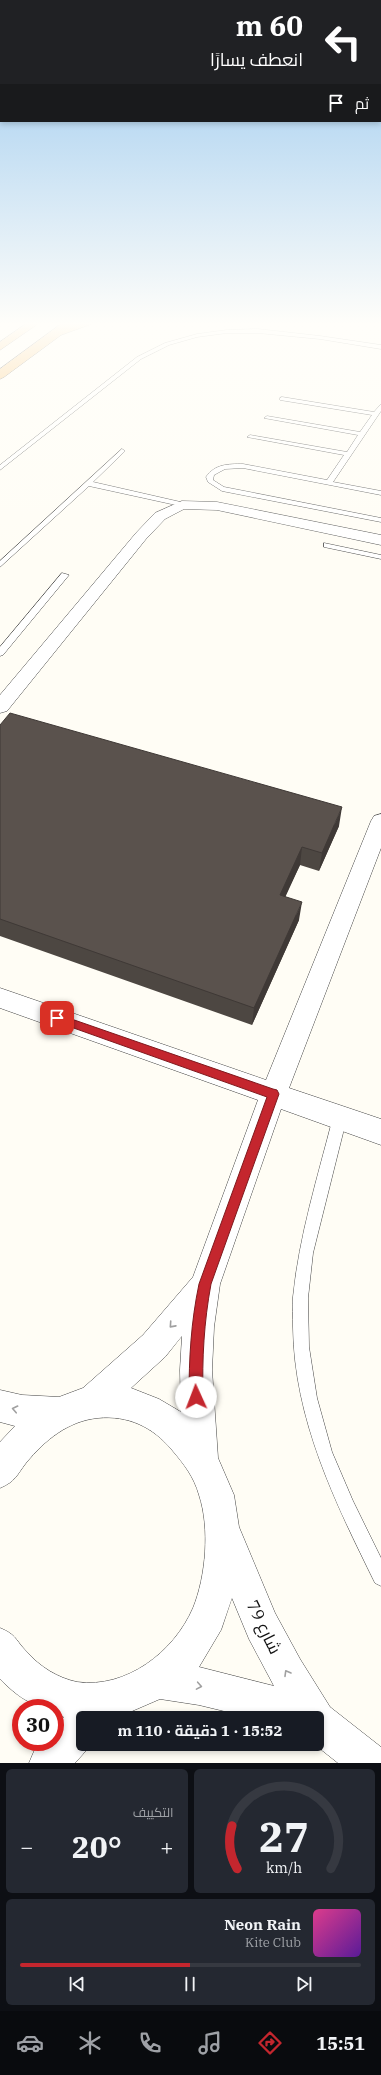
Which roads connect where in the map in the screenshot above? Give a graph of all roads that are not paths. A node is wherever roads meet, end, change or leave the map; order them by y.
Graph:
1 (82, 403) edge
2 (308, 403) edge
3 (381, 406) edge
4 (375, 414) junction
5 (267, 418) dead end
6 (362, 434) junction
7 (250, 437) dead end
8 (122, 450) dead end
9 (348, 454) junction
10 (0, 468) edge
11 (329, 483) junction
12 (87, 484) junction
13 (381, 493) edge
14 (182, 505) junction
15 (381, 520) edge
16 (381, 540) edge
17 (327, 545) dead end
18 (381, 557) edge
19 (0, 565) edge
20 (65, 575) dead end
21 (0, 653) edge
22 (0, 707) edge
23 (381, 821) edge
24 (0, 998) edge
25 (273, 1094) junction
26 (340, 1117) junction
27 (381, 1132) edge
28 (205, 1284) junction
29 (91, 1403) junction
30 (0, 1406) edge
31 (59, 1413) junction
32 (203, 1461) junction
33 (0, 1471) edge
34 (224, 1532) junction
35 (381, 1577) edge
36 (0, 1647) edge
37 (160, 1680) junction
38 (88, 1711) edge
39 (101, 1711) edge
40 (293, 1711) edge
41 (311, 1711) edge
42 (324, 1726) edge
43 (76, 1734) edge
44 (49, 1763) edge
45 (369, 1763) edge

1 - 10 lane
2 - 4 lane
3 - 4 lane
4 - 6 lane
5 - 6 lane
6 - 9 lane
7 - 9 lane
8 - 12 lane
9 - 11 lane
11 - 13 lane
11 - 15 lane
12 - 14 lane
12 - 19 lane
14 - 16 street
14 - 22 street
17 - 18 lane
20 - 21 lane
23 - 25 street
24 - 25 street
25 - 26 street
25 - 28 street
26 - 27 street
26 - 35 lane
28 -> 29 street
28 - 32 street
29 - 31 street
29 - 32 street
31 -> 30 street
31 - 33 street
32 - 34 street
34 - 37 street
41 -> 34 street, شارع 79
36 - 38 street
37 - 39 street
37 -> 40 street
42 - 45 street
43 - 44 street

